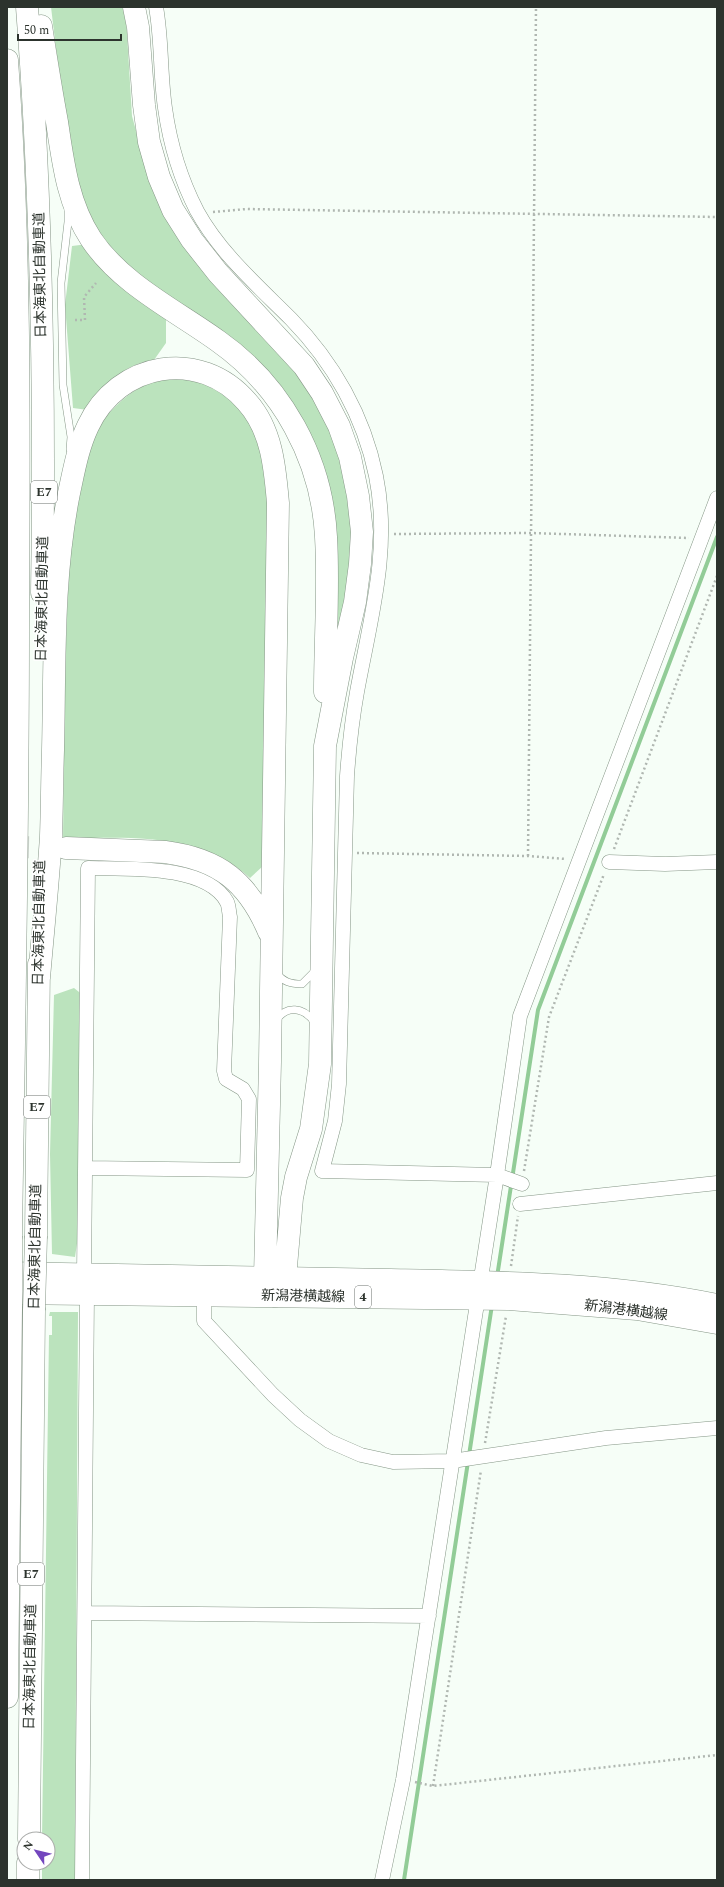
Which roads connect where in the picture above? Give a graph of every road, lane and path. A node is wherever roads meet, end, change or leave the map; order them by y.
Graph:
1 (27, 7) edge
2 (38, 7) edge
3 (134, 7) edge
4 (156, 7) edge
5 (536, 7) edge
6 (7, 60) edge
7 (67, 184) junction
8 (199, 213) junction
9 (534, 214) junction
10 (717, 217) edge
11 (96, 283) dead end
12 (75, 320) dead end
13 (717, 498) edge
14 (66, 508) junction
15 (531, 533) junction
16 (381, 534) junction
17 (702, 538) junction
18 (717, 576) edge
19 (325, 746) junction
20 (7, 826) edge
21 (66, 848) tunnel mouth
22 (345, 852) junction
23 (528, 856) junction
24 (579, 860) junction
25 (608, 862) junction
26 (717, 862) edge
27 (271, 935) junction
28 (322, 951) junction
29 (270, 968) junction
30 (39, 978) junction
31 (15, 982) junction
32 (270, 1031) junction
33 (321, 1033) junction
34 (85, 1168) junction
35 (497, 1175) junction
36 (717, 1183) edge
37 (522, 1184) joint
38 (520, 1204) joint
39 (7, 1273) edge
40 (275, 1284) junction
41 (85, 1285) junction
42 (478, 1290) junction
43 (509, 1291) junction
44 (204, 1295) junction
45 (9, 1300) edge
46 (717, 1306) edge
47 (717, 1323) edge
48 (717, 1428) edge
49 (483, 1457) junction
50 (452, 1461) junction
51 (85, 1613) junction
52 (428, 1616) junction
53 (7, 1697) edge
54 (717, 1755) edge
55 (403, 1780) junction
56 (433, 1786) junction
57 (29, 1831) edge
58 (82, 1880) edge
59 (382, 1880) edge

1 - 30 main road, 日本海東北自動車道 / E7
2 - 7 main road
3 - 19 main road
4 - 8 street
5 - 9 path
6 - 31 main road, 日本海東北自動車道 / E7
7 - 14 lane
7 - 19 main road
8 - 9 path
8 - 16 street
9 - 10 path
9 - 15 path
11 - 12 path
13 - 17 street
14 - 27 main road
14 - 30 main road
15 - 16 path
15 - 17 path
15 - 23 path
16 - 22 street
17 - 24 street
18 - 25 path
19 - 28 main road
20 - 31 main road
21 - 27 main road
22 - 23 path
22 - 35 street
23 - 24 path
24 - 35 street
25 - 26 street
25 - 37 path
27 - 29 main road
28 - 29 lane
28 - 33 main road
29 - 32 main road
30 - 57 main road, 日本海東北自動車道 / E7, bridge
31 - 45 main road, 日本海東北自動車道 / E7, bridge
32 - 33 lane
32 - 40 main road
33 - 40 main road
34 - 34 street
34 - 41 street
35 - 37 street
35 - 42 street
36 - 38 street
38 - 43 path
39 - 41 main road, 新潟港横越線 / 4
40 - 41 main road, 新潟港横越線 / 4
40 - 42 main road, 新潟港横越線 / 4
40 - 44 main road, 新潟港横越線 / 4
41 - 44 main road, 新潟港横越線 / 4
41 - 45 main road, 新潟港横越線 / 4
41 - 51 street
42 - 43 main road, 新潟港横越線 / 4
42 - 50 street
43 - 46 main road, 新潟港横越線 / 4
43 - 47 main road, 新潟港横越線 / 4
43 - 49 path
44 - 50 street
45 - 53 main road, 日本海東北自動車道 / E7
48 - 49 street
49 - 50 street
49 - 56 path
50 - 52 street
51 - 52 street
51 - 58 street
52 - 55 street
54 - 56 path
55 - 56 path
55 - 59 street

